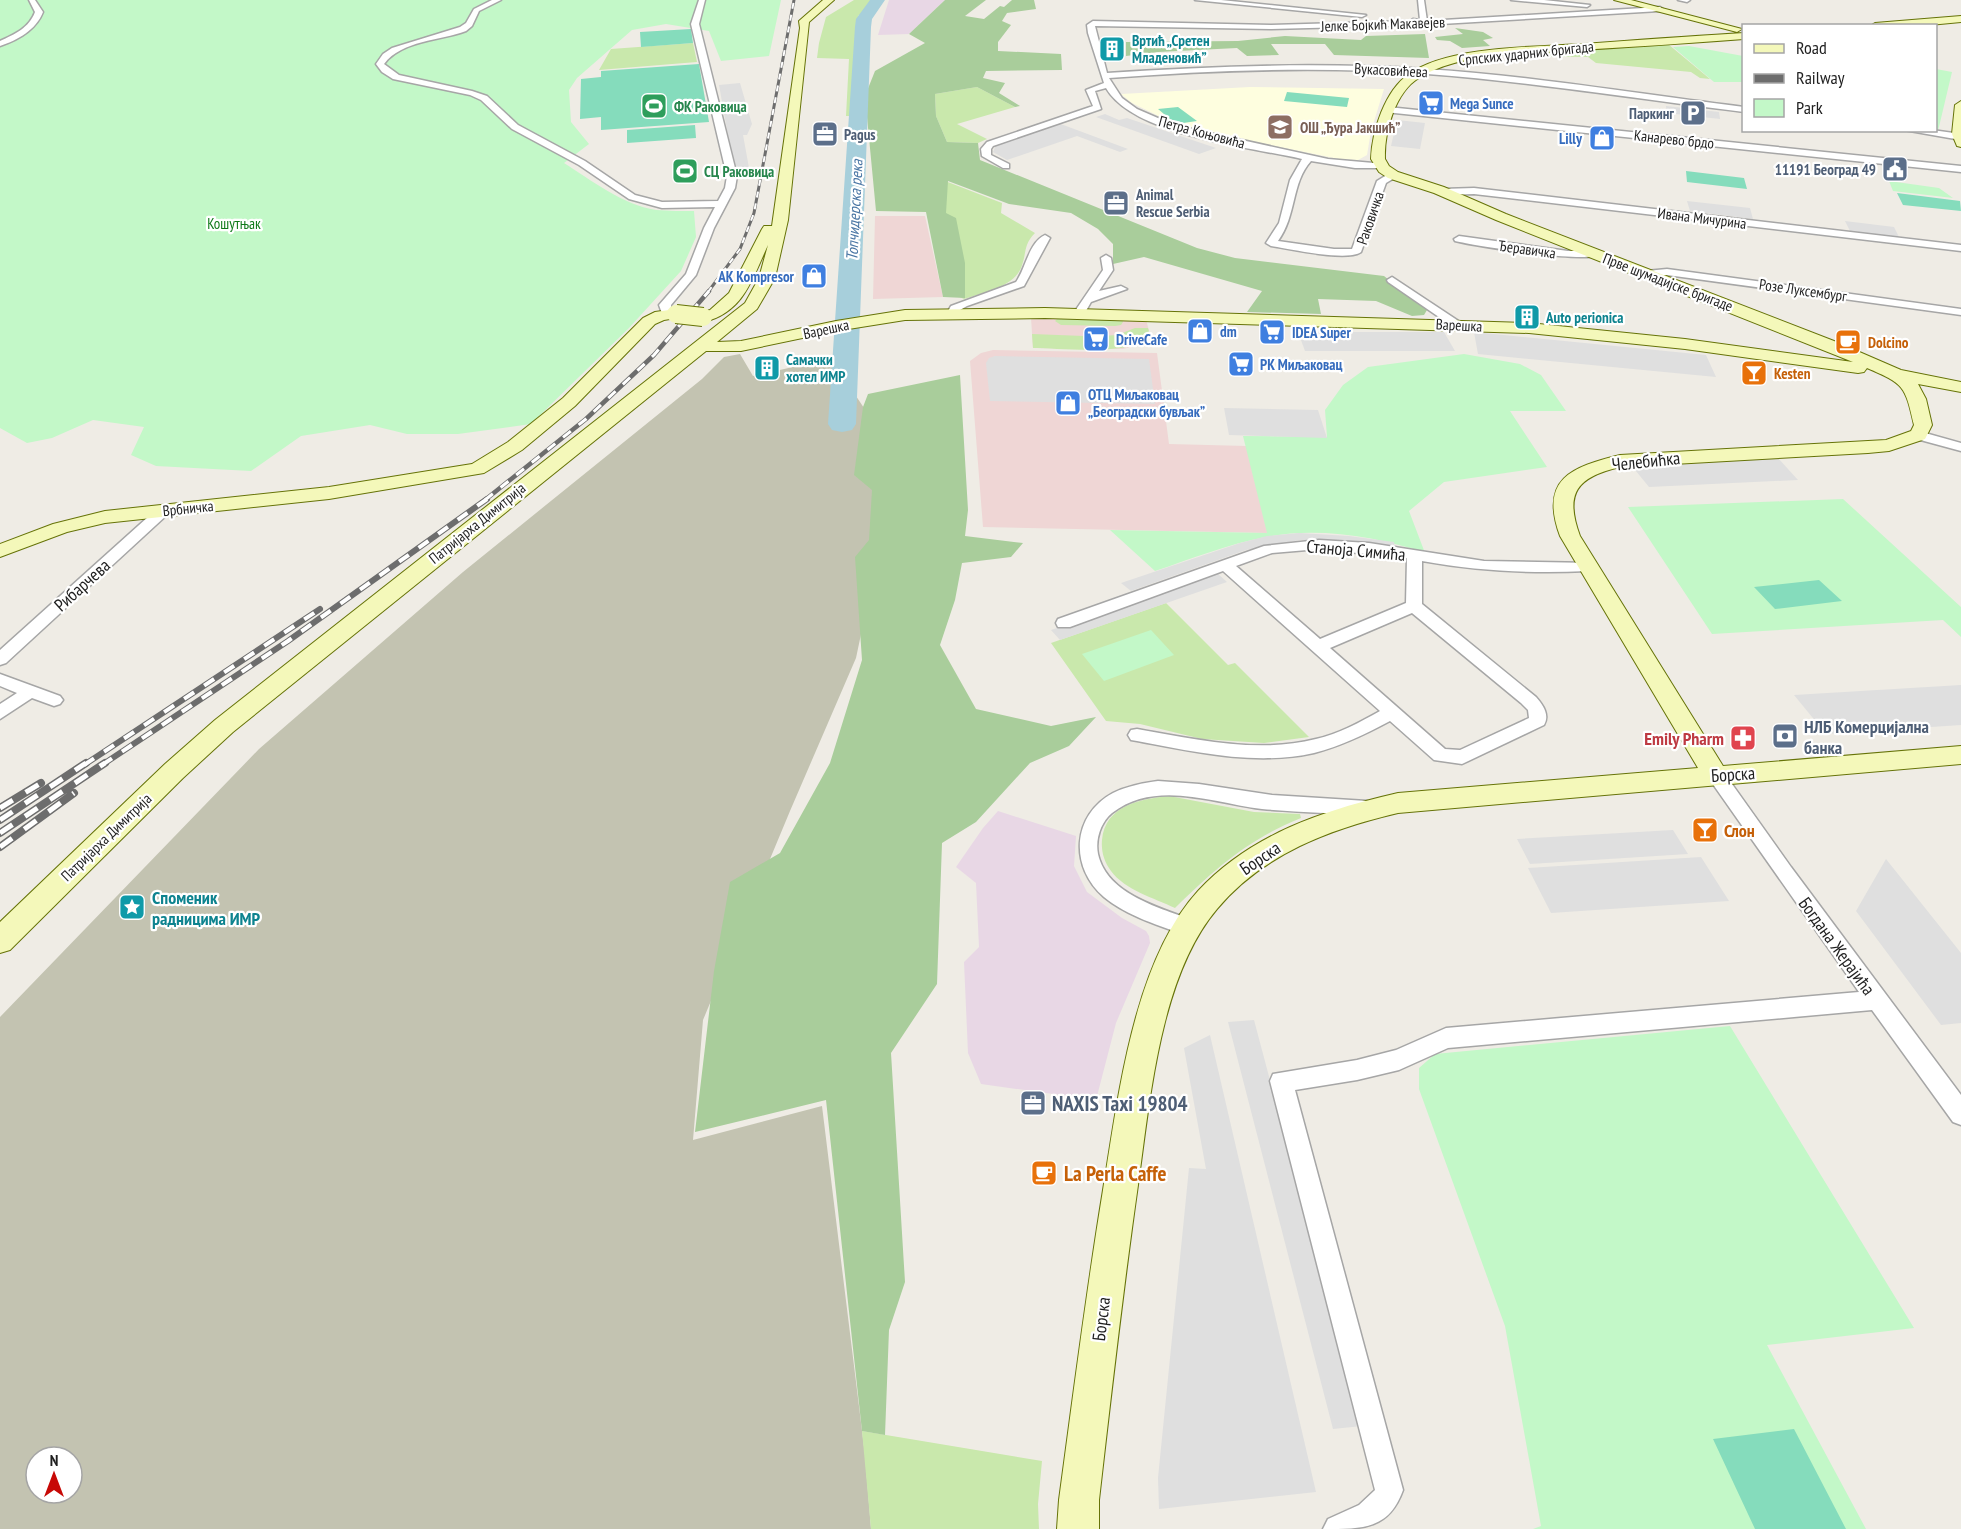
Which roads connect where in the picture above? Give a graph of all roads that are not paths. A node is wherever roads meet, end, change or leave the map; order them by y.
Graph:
1 (33, 0) edge
2 (498, 0) edge
3 (702, 0) edge
4 (830, 0) edge
5 (1198, 0) edge
6 (1421, 0) edge
7 (1514, 0) edge
8 (1619, 0) edge
9 (1681, 0) edge
10 (1687, 0) edge
11 (841, 3) dead end
12 (1659, 5) edge
13 (1636, 12) junction
14 (1961, 19) edge
15 (1424, 23) junction
16 (1900, 24) edge
17 (805, 28) junction
18 (1742, 30) edge
19 (1742, 36) edge
20 (0, 44) edge
21 (1420, 72) junction
22 (1106, 81) junction
23 (1388, 110) junction
24 (1742, 110) edge
25 (1960, 112) edge
26 (1920, 132) edge
27 (1960, 139) edge
28 (1309, 157) junction
29 (1382, 165) junction
30 (1006, 166) dead end
31 (1961, 169) edge
32 (1393, 175) junction
33 (1441, 191) junction
34 (722, 204) junction
35 (781, 220) junction
36 (1045, 238) dead end
37 (1459, 239) dead end
38 (1961, 248) edge
39 (1595, 254) junction
40 (1106, 258) dead end
41 (1646, 274) junction
42 (1392, 279) dead end
43 (1121, 289) dead end
44 (1083, 307) junction
45 (1961, 312) edge
46 (952, 313) junction
47 (671, 314) junction
48 (1456, 324) junction
49 (701, 345) junction
50 (1827, 345) junction
51 (1825, 363) junction
52 (1896, 375) junction
53 (1961, 387) edge
54 (1918, 435) junction
55 (1961, 447) edge
56 (163, 511) junction
57 (0, 551) edge
58 (1414, 555) junction
59 (1225, 564) junction
60 (1588, 566) junction
61 (1414, 606) junction
62 (1064, 623) dead end
63 (1317, 647) junction
64 (0, 659) edge
65 (0, 680) edge
66 (31, 691) junction
67 (54, 700) dead end
68 (0, 713) edge
69 (1391, 713) junction
70 (1137, 735) dead end
71 (1961, 755) edge
72 (1716, 775) junction
73 (1372, 809) junction
74 (1188, 927) junction
75 (0, 941) edge
76 (1876, 1000) junction
77 (1961, 1114) edge
78 (1078, 1529) edge
79 (1338, 1529) edge

1 - 20 street
2 - 34 street
3 - 34 street
4 - 17 street
5 - 15 street
6 - 15 street
7 - 13 street
8 - 12 street
9 - 10 street
11 - 17 street
12 - 13 street, Јелке Бојкић Макавејев
12 - 18 street
13 - 15 street, Јелке Бојкић Макавејев
14 - 16 street
15 - 22 street, Јелке Бојкић Макавејев
17 - 35 street, Патријарха Димитрија
19 - 21 street, Српских ударних бригада
21 - 22 street, Вукасовићева
21 - 23 street, Српских ударних бригада
21 - 24 street, Вукасовићева
22 - 28 street, Петра Коњовића
22 - 30 street
23 - 29 street, Српских ударних бригада
23 - 31 street, Канарево брдо
25 - 27 street
26 - 27 street
28 - 29 street, Петра Коњовића
28 - 32 street, Раковичка
29 - 32 street, Прве шумадијске бригаде
29 - 33 street, Прве шумадијске бригаде
32 - 33 street, Прве шумадијске бригаде
33 - 38 street, Ивана Мичурина
33 - 39 street, Прве шумадијске бригаде
34 - 47 street
35 - 47 street, bridge
35 - 49 street, Патријарха Димитрија
36 - 46 street, Варешка
37 - 39 street, Ђеравичка
39 - 41 street, Прве шумадијске бригаде
40 - 44 street
41 - 45 street, Розе Луксембург
41 - 50 street, Прве шумадијске бригаде
42 - 48 street
43 - 44 street
44 - 46 street, Варешка
44 - 48 street, Варешка
46 - 49 street, Варешка
47 - 56 street, Врбничка
48 - 51 street, Варешка
49 - 75 street, Патријарха Димитрија
50 - 51 street
50 - 52 street, Прве шумадијске бригаде
51 - 52 street, Варешка
52 - 53 street, Варешка
52 - 54 street
54 - 55 street
54 - 60 street, Челебићка
56 - 57 street, Врбничка
56 - 64 street, Рибарчева
58 - 59 street, Станоја Симића
58 - 60 street, Станоја Симића
58 - 61 street
59 - 62 street, Станоја Симића
59 - 63 street
60 - 72 street, Челебићка
61 - 63 street
61 - 69 street
63 - 69 street
65 - 66 street
66 - 67 street
66 - 68 street
69 - 70 street
71 - 72 street, Борска
72 - 73 street, Борска
72 - 76 street, Богдана Жерајића
73 - 74 street, Борска
73 - 74 street
74 - 78 street, Борска
76 - 77 street, Богдана Жерајића
76 - 79 street

